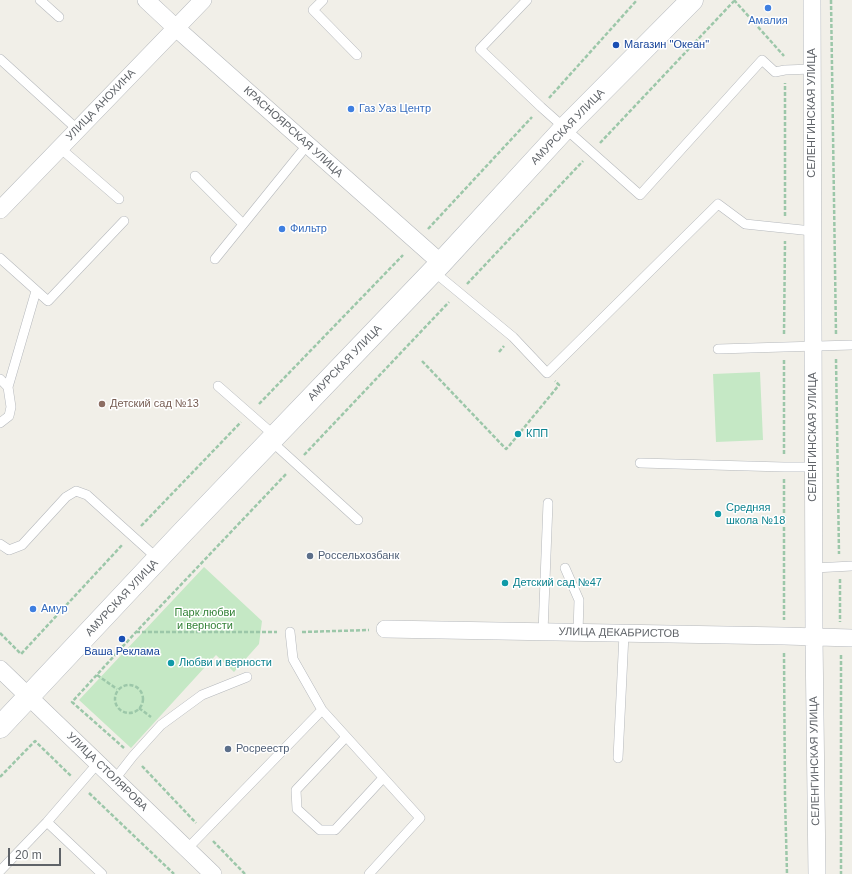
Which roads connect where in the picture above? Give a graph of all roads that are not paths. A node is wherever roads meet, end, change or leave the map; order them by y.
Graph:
1 (40, 0) edge
2 (146, 0) edge
3 (203, 0) edge
4 (324, 0) edge
5 (527, 0) edge
6 (692, 0) edge
7 (812, 0) edge
8 (59, 17) dead end
9 (176, 28) junction
10 (357, 56) dead end
11 (0, 59) edge
12 (812, 69) junction
13 (565, 128) junction
14 (78, 130) junction
15 (308, 144) junction
16 (60, 148) junction
17 (195, 176) dead end
18 (119, 199) dead end
19 (0, 210) edge
20 (124, 221) dead end
21 (243, 224) junction
22 (812, 231) junction
23 (0, 258) edge
24 (215, 259) dead end
25 (437, 267) junction
26 (36, 291) junction
27 (813, 346) junction
28 (852, 346) edge
29 (718, 349) dead end
30 (0, 379) edge
31 (218, 386) dead end
32 (8, 387) junction
33 (0, 423) edge
34 (273, 438) junction
35 (640, 463) dead end
36 (813, 467) junction
37 (548, 503) dead end
38 (358, 520) dead end
39 (0, 544) edge
40 (158, 559) junction
41 (852, 566) edge
42 (565, 568) dead end
43 (814, 568) junction
44 (385, 630) road end
45 (290, 632) road end
46 (543, 632) junction
47 (578, 633) junction
48 (624, 634) junction
49 (814, 637) junction
50 (846, 638) edge
51 (0, 669) edge
52 (247, 677) dead end
53 (28, 696) junction
54 (322, 710) junction
55 (0, 727) edge
56 (346, 737) junction
57 (618, 758) dead end
58 (98, 763) junction
59 (384, 778) junction
60 (115, 780) junction
61 (47, 822) junction
62 (187, 848) junction
63 (0, 871) edge
64 (102, 874) edge
65 (214, 874) edge
66 (370, 874) edge
67 (817, 874) edge

1 - 8 lane
2 - 9 street, КРАСНОЯРСКАЯ УЛИЦА
3 - 9 street, УЛИЦА АНОХИНА
4 - 10 lane
5 - 13 lane
6 - 13 main road, АМУРСКАЯ УЛИЦА
7 - 12 street, СЕЛЕНГИНСКАЯ УЛИЦА
9 - 14 street, УЛИЦА АНОХИНА
9 - 15 street, КРАСНОЯРСКАЯ УЛИЦА
11 - 14 lane
12 - 13 lane
12 - 22 street, СЕЛЕНГИНСКАЯ УЛИЦА
13 - 25 main road, АМУРСКАЯ УЛИЦА
14 - 16 street, УЛИЦА АНОХИНА
15 - 21 lane
15 - 25 street, КРАСНОЯРСКАЯ УЛИЦА
16 - 18 lane
16 - 19 street, УЛИЦА АНОХИНА
17 - 21 lane
20 - 26 lane
21 - 24 lane
22 - 25 lane
22 - 27 street, СЕЛЕНГИНСКАЯ УЛИЦА
23 - 26 lane
25 - 34 main road, АМУРСКАЯ УЛИЦА
26 - 32 lane
27 - 28 lane
27 - 29 lane
27 - 36 street, СЕЛЕНГИНСКАЯ УЛИЦА
30 - 32 lane
31 - 34 lane
32 - 33 lane
34 - 38 lane
34 - 40 main road, АМУРСКАЯ УЛИЦА
35 - 36 lane
36 - 43 street, СЕЛЕНГИНСКАЯ УЛИЦА
37 - 46 lane
39 - 40 lane
40 - 53 main road, АМУРСКАЯ УЛИЦА
41 - 43 lane
42 - 47 lane
43 - 49 street, СЕЛЕНГИНСКАЯ УЛИЦА
44 - 46 street, УЛИЦА ДЕКАБРИСТОВ
45 - 54 lane
46 - 47 street, УЛИЦА ДЕКАБРИСТОВ
47 - 48 street, УЛИЦА ДЕКАБРИСТОВ
48 - 49 street, УЛИЦА ДЕКАБРИСТОВ
48 - 57 lane
49 - 50 street, УЛИЦА ДЕКАБРИСТОВ
49 - 67 street, СЕЛЕНГИНСКАЯ УЛИЦА
51 - 53 street, УЛИЦА СТОЛЯРОВА
52 - 60 lane
53 - 55 main road, АМУРСКАЯ УЛИЦА
53 - 58 street, УЛИЦА СТОЛЯРОВА
54 - 56 lane
54 - 62 lane
56 - 59 lane
56 - 59 lane
58 - 60 street, УЛИЦА СТОЛЯРОВА
58 - 61 lane
59 - 66 lane
60 - 62 street, УЛИЦА СТОЛЯРОВА
61 - 63 lane
61 - 64 lane
62 - 65 street, УЛИЦА СТОЛЯРОВА

